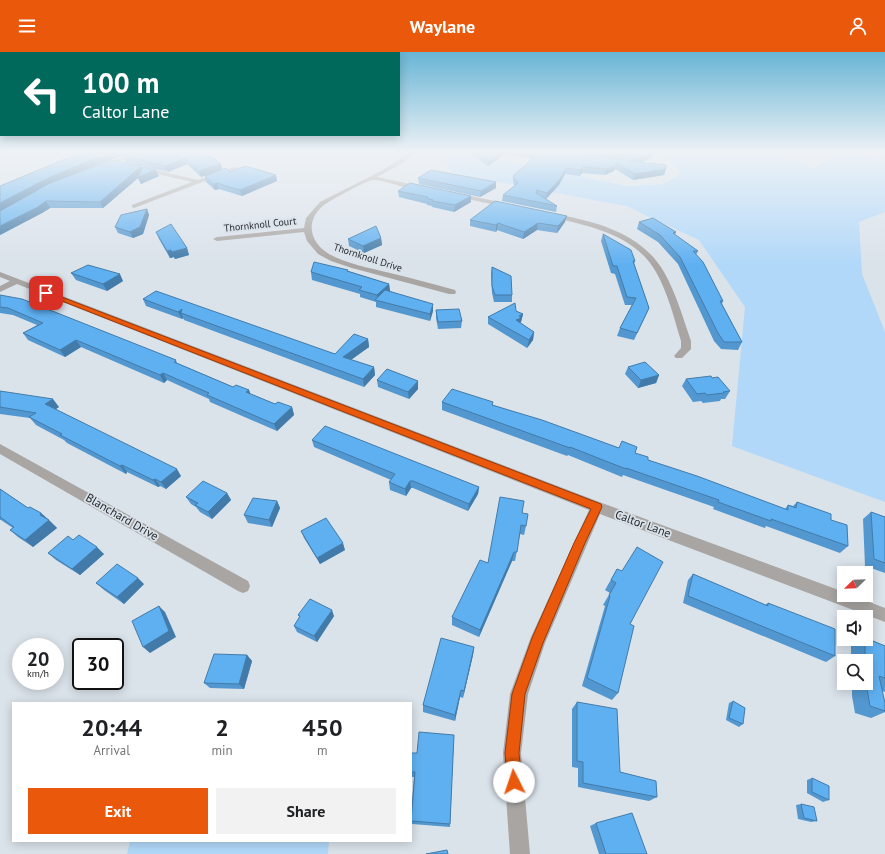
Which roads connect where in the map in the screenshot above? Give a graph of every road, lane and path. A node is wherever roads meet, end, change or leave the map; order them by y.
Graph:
1 (178, 189) edge
2 (349, 189) edge
3 (446, 193) edge
4 (134, 206) dead end
5 (515, 207) edge
6 (545, 214) edge
7 (306, 230) junction
8 (217, 239) dead end
9 (0, 274) edge
10 (16, 281) junction
11 (0, 289) edge
12 (452, 292) dead end
13 (679, 356) dead end
14 (0, 448) edge
15 (597, 507) junction
16 (243, 586) dead end
17 (885, 614) edge
18 (520, 854) edge

1 - 4 street
2 - 7 street
3 - 5 street
6 - 13 street
7 - 8 street, Thornknoll Court
7 - 12 street, Thornknoll Drive
9 - 10 street, Caltor Lane
10 - 11 street
10 - 15 street, Caltor Lane
14 - 16 street, Blanchard Drive
15 - 17 street, Caltor Lane
15 - 18 street

